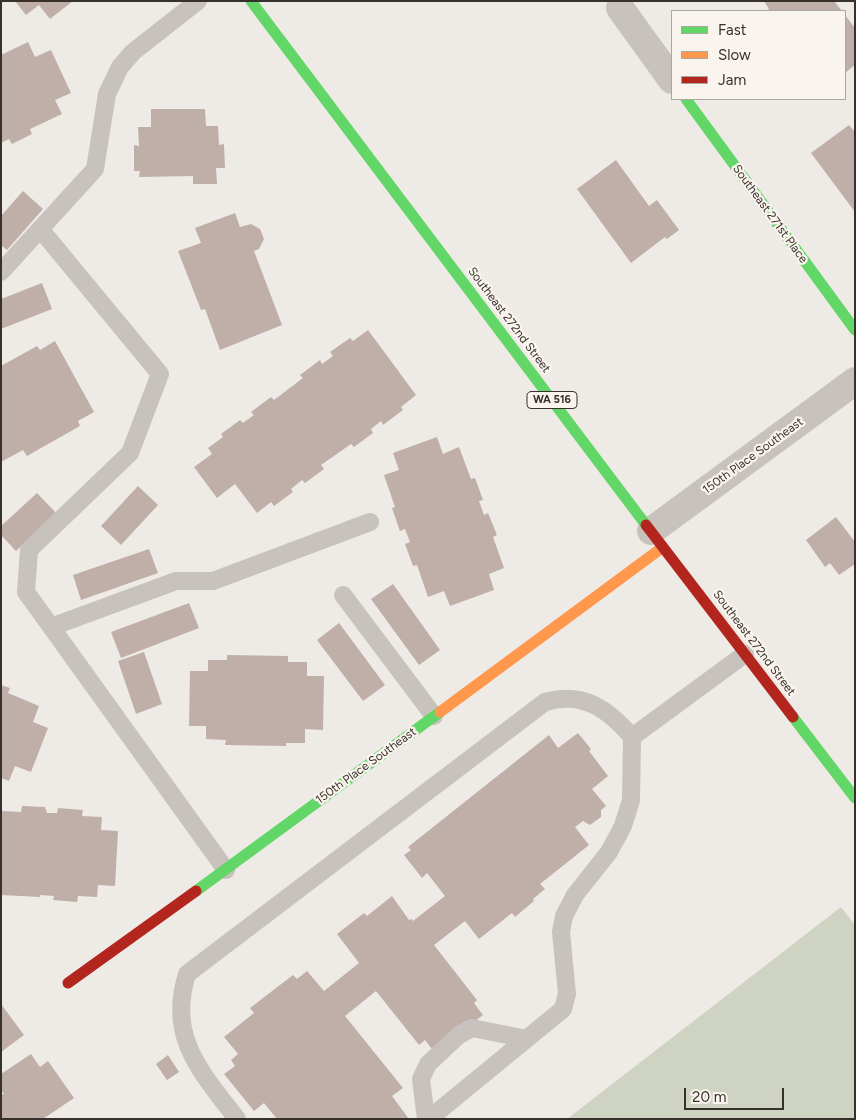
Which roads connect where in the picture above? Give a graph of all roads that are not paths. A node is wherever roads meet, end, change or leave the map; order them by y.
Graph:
1 (198, 1) edge
2 (252, 1) edge
3 (620, 8) dead end
4 (671, 79) edge
5 (687, 100) edge
6 (40, 230) junction
7 (1, 272) edge
8 (855, 330) edge
9 (855, 381) edge
10 (370, 522) dead end
11 (657, 539) junction
12 (343, 595) dead end
13 (51, 627) junction
14 (745, 654) junction
15 (434, 716) junction
16 (632, 737) junction
17 (855, 798) edge
18 (226, 870) junction
19 (68, 983) dead end
20 (527, 1039) junction
21 (237, 1119) edge
22 (428, 1119) edge

1 - 6 lane
2 - 11 street, Southeast 272nd Street / WA 516
3 - 4 street
5 - 8 street, Southeast 271st Place
6 - 7 lane
6 - 13 lane
9 - 11 street, 150th Place Southeast
10 - 13 lane
11 - 14 street, Southeast 272nd Street / WA 516
11 - 15 street, 150th Place Southeast
12 - 15 lane
13 - 18 lane
14 - 16 lane
14 - 17 street, Southeast 272nd Street / WA 516
15 - 18 street, 150th Place Southeast
16 - 20 lane
16 - 21 lane
18 - 19 street, 150th Place Southeast
20 - 22 lane
20 - 22 lane

